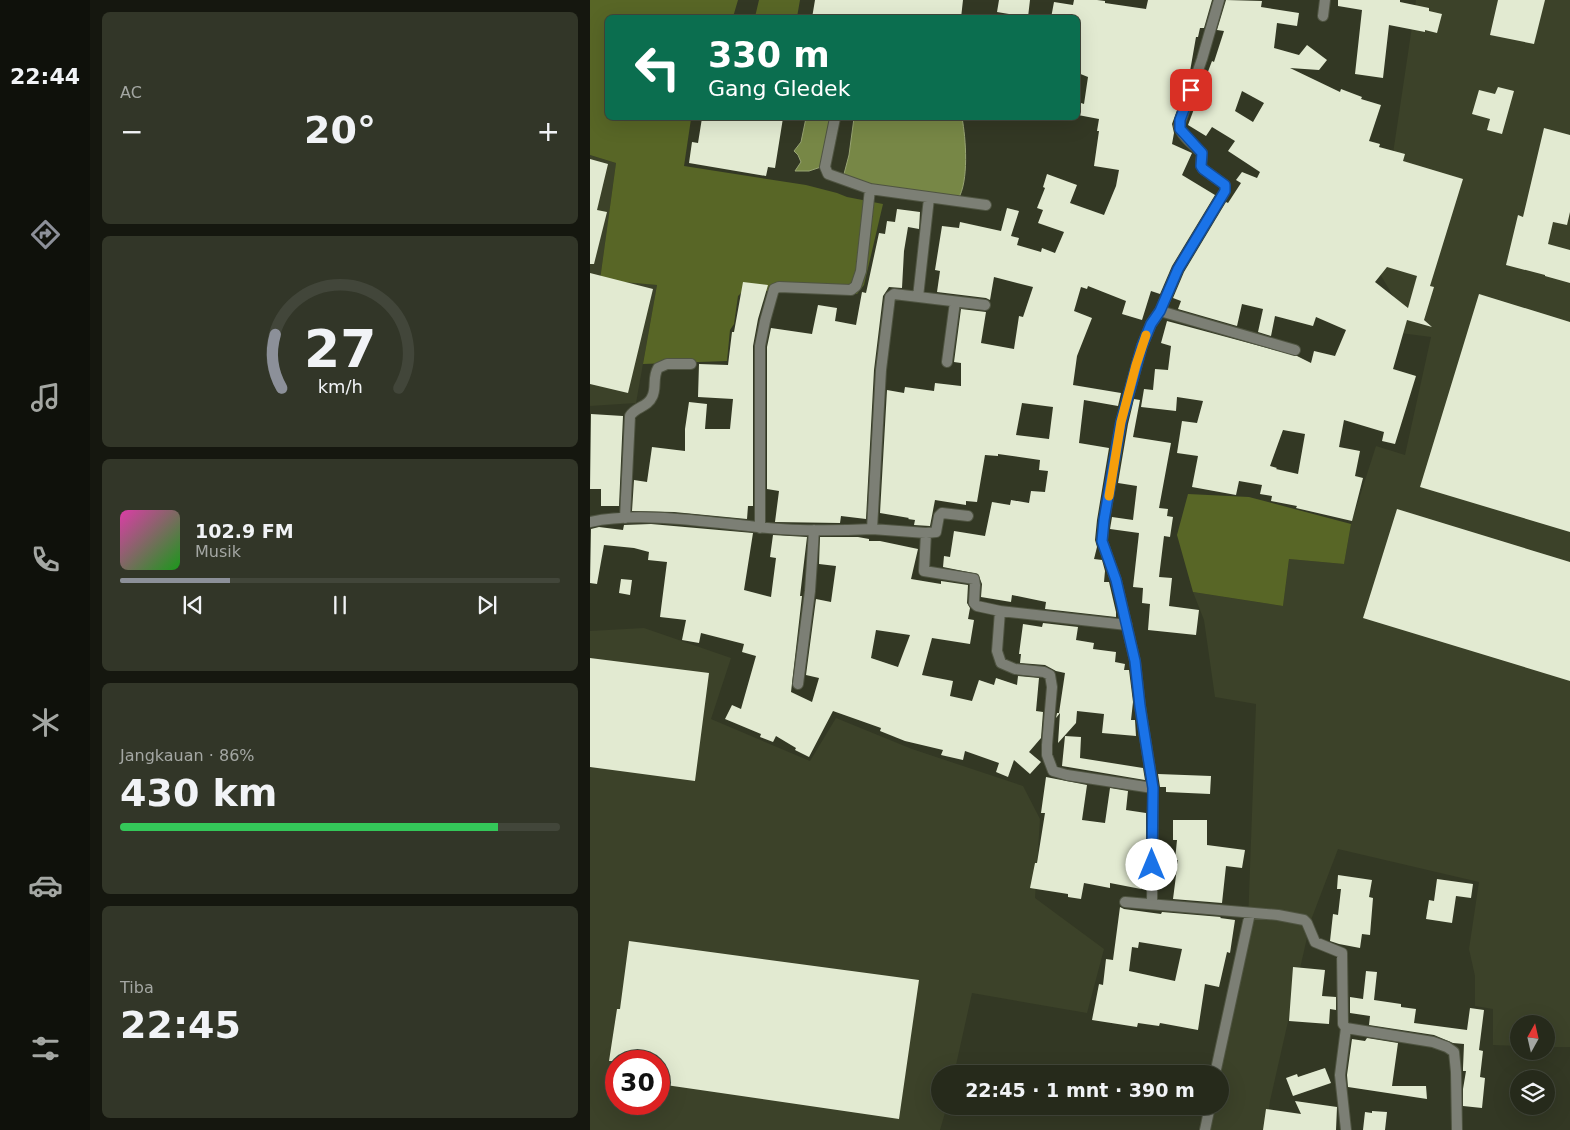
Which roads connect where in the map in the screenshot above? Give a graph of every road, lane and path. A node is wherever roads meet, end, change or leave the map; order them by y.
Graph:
1 (1219, 0) edge
2 (1325, 0) edge
3 (1323, 16) dead end
4 (835, 120) edge
5 (870, 189) junction
6 (929, 198) junction
7 (986, 205) dead end
8 (918, 297) junction
9 (955, 302) junction
10 (984, 305) dead end
11 (1160, 311) junction
12 (1295, 350) dead end
13 (947, 362) dead end
14 (691, 364) dead end
15 (968, 516) dead end
16 (625, 518) junction
17 (590, 522) edge
18 (760, 528) junction
19 (872, 529) junction
20 (814, 530) junction
21 (926, 533) junction
22 (1000, 611) junction
23 (1127, 625) junction
24 (798, 684) dead end
25 (1153, 788) junction
26 (1125, 902) dead end
27 (1152, 904) junction
28 (1250, 913) junction
29 (1346, 1028) junction
30 (1217, 1065) edge
31 (1208, 1115) edge
32 (1205, 1130) edge
33 (1346, 1130) edge
34 (1456, 1130) edge

1 - 11 street
2 - 3 street
4 - 5 street
5 - 6 street
5 - 18 street
6 - 7 street
6 - 8 street
8 - 9 street
8 - 19 street
9 - 10 street
9 - 13 street
11 - 12 street
11 - 23 street
14 - 16 street
15 - 21 street
16 - 17 street
16 - 18 street
18 - 20 street
19 - 20 street
19 - 21 street
20 - 24 street
21 - 22 street
22 - 23 street
22 - 25 street
23 - 25 street
25 - 27 street
26 - 27 street
27 - 28 street
28 - 29 street
28 - 30 street
29 - 33 street
29 - 34 street
31 - 32 street

